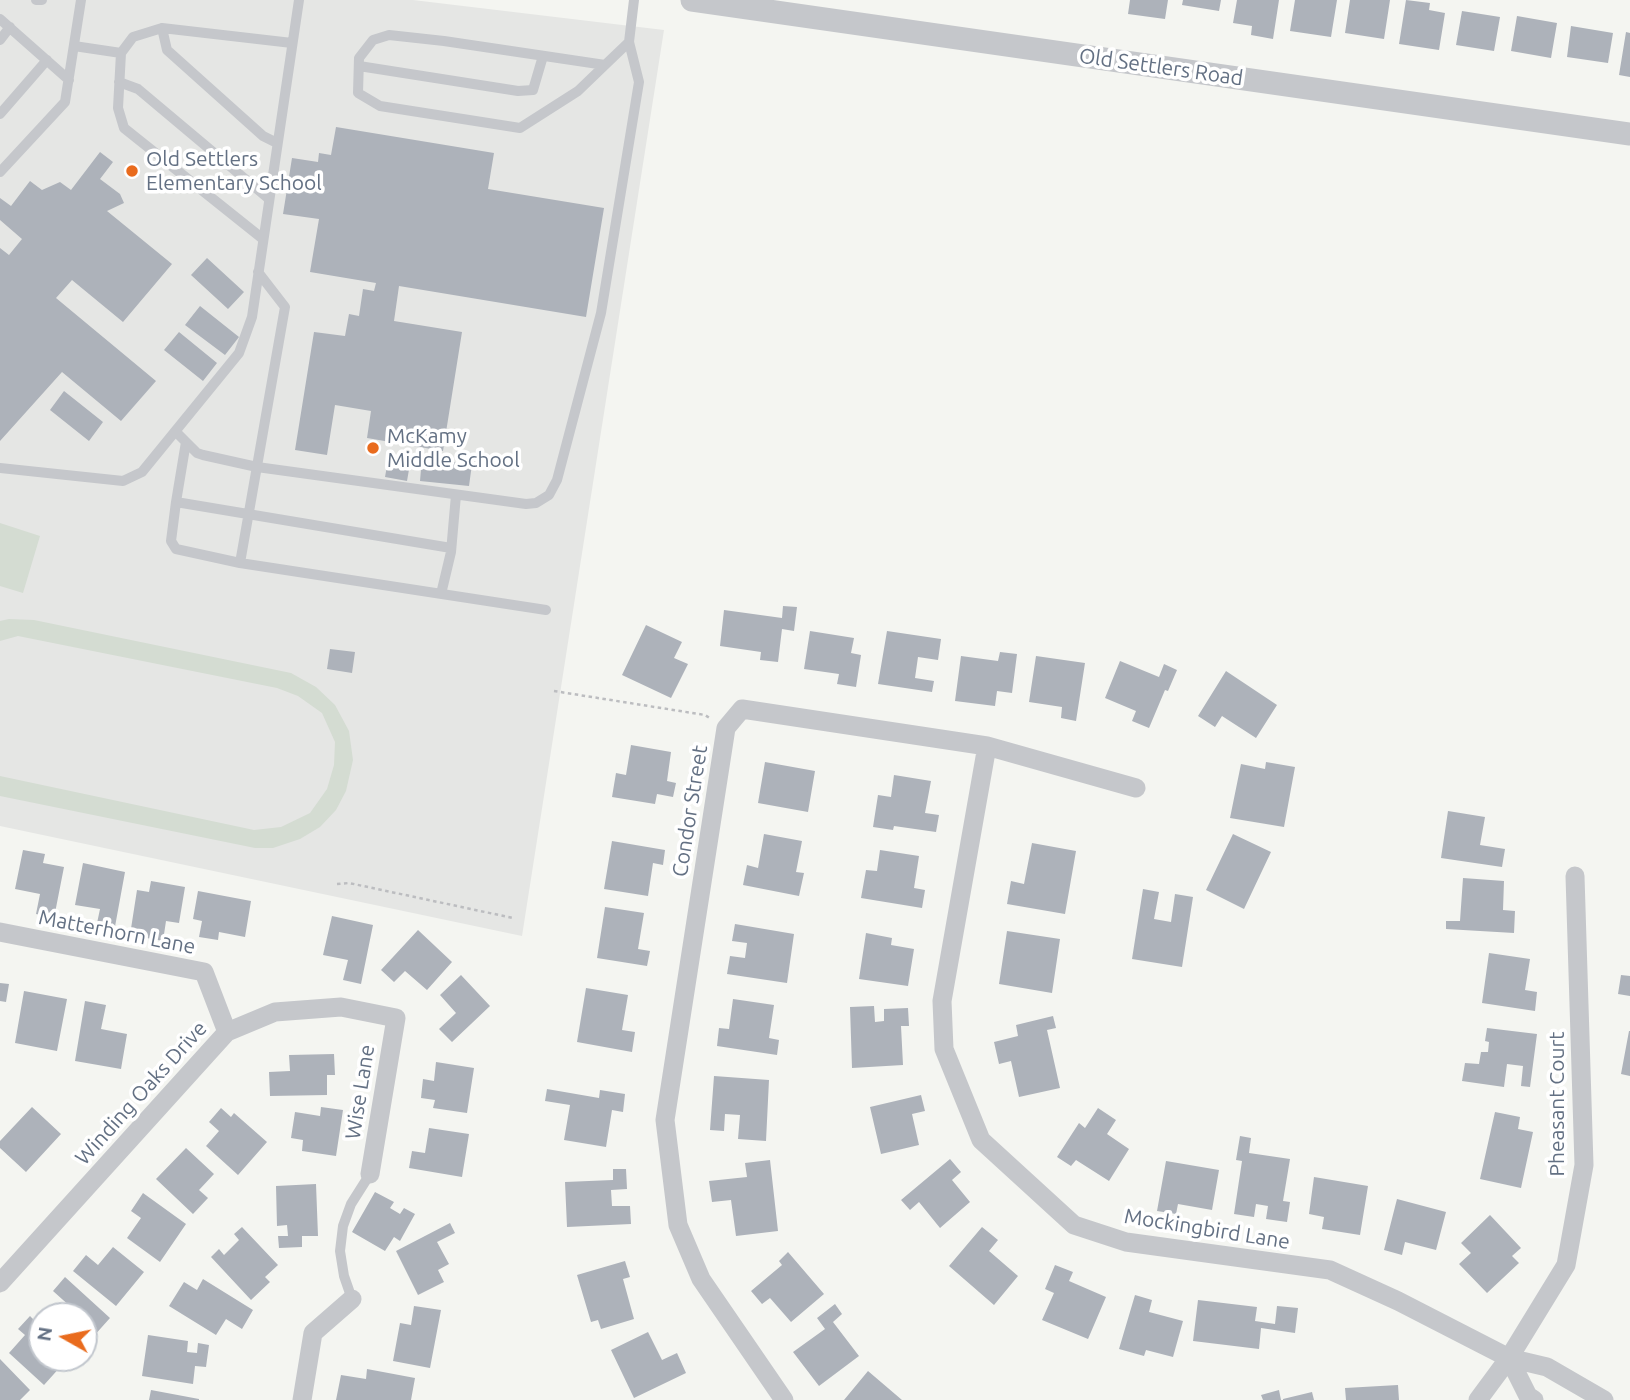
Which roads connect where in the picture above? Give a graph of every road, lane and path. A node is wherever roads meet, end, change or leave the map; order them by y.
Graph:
1 (36, 0) edge
2 (42, 0) edge
3 (81, 0) edge
4 (299, 0) edge
5 (634, 0) edge
6 (692, 0) edge
7 (0, 19) edge
8 (10, 27) junction
9 (162, 27) junction
10 (0, 40) edge
11 (629, 42) junction
12 (292, 43) junction
13 (74, 46) junction
14 (121, 53) junction
15 (543, 56) junction
16 (47, 60) junction
17 (605, 65) junction
18 (359, 66) junction
19 (69, 80) junction
20 (119, 82) junction
21 (0, 114) edge
22 (1630, 134) edge
23 (277, 143) junction
24 (0, 172) edge
25 (269, 199) junction
26 (263, 239) junction
27 (258, 272) junction
28 (176, 432) junction
29 (186, 442) junction
30 (257, 467) junction
31 (0, 468) edge
32 (456, 495) junction
33 (176, 502) junction
34 (249, 514) junction
35 (451, 548) junction
36 (240, 563) junction
37 (441, 594) junction
38 (546, 610) dead end
39 (554, 691) dead end
40 (726, 727) junction
41 (987, 746) junction
42 (1136, 788) dead end
43 (1575, 876) dead end
44 (337, 884) dead end
45 (513, 918) dead end
46 (0, 932) edge
47 (396, 1018) joint
48 (227, 1032) junction
49 (370, 1174) joint
50 (0, 1283) edge
51 (352, 1300) joint
52 (1509, 1358) junction
53 (302, 1400) edge
54 (784, 1400) edge
55 (1478, 1400) edge
56 (1534, 1400) edge
57 (1604, 1400) edge

1 - 2 lane
3 - 13 lane
4 - 12 lane
5 - 11 lane
6 - 22 street, Old Settlers Road
7 - 8 lane
8 - 10 lane
8 - 16 lane
9 - 12 lane
9 - 14 lane
9 - 23 lane
11 - 17 lane
11 - 32 lane
12 - 23 lane
13 - 14 lane
13 - 19 lane
14 - 20 lane
15 - 17 lane
15 - 18 lane
15 - 18 lane
16 - 19 lane
16 - 21 lane
17 - 18 lane
19 - 24 lane
20 - 25 lane
20 - 26 lane
23 - 25 lane
25 - 26 lane
26 - 27 lane
27 - 28 lane
27 - 30 lane
28 - 29 lane
28 - 31 lane
29 - 30 lane
29 - 33 lane
30 - 32 lane
30 - 34 lane
32 - 35 lane
33 - 34 lane
33 - 36 lane
34 - 35 lane
34 - 36 lane
35 - 37 lane
36 - 37 lane
37 - 38 lane
39 - 40 path
40 - 41 street, Condor Street
40 - 54 street, Condor Street
41 - 42 street, Condor Street
41 - 52 street, Mockingbird Lane
43 - 52 street, Pheasant Court
44 - 45 path
46 - 48 street, Matterhorn Lane
47 - 48 street, Winding Oaks Drive
47 - 49 street, Wise Lane
48 - 50 street, Winding Oaks Drive
49 - 51 lane
51 - 53 street
52 - 55 street, Pheasant Court
52 - 56 street
52 - 57 street, Mockingbird Lane

